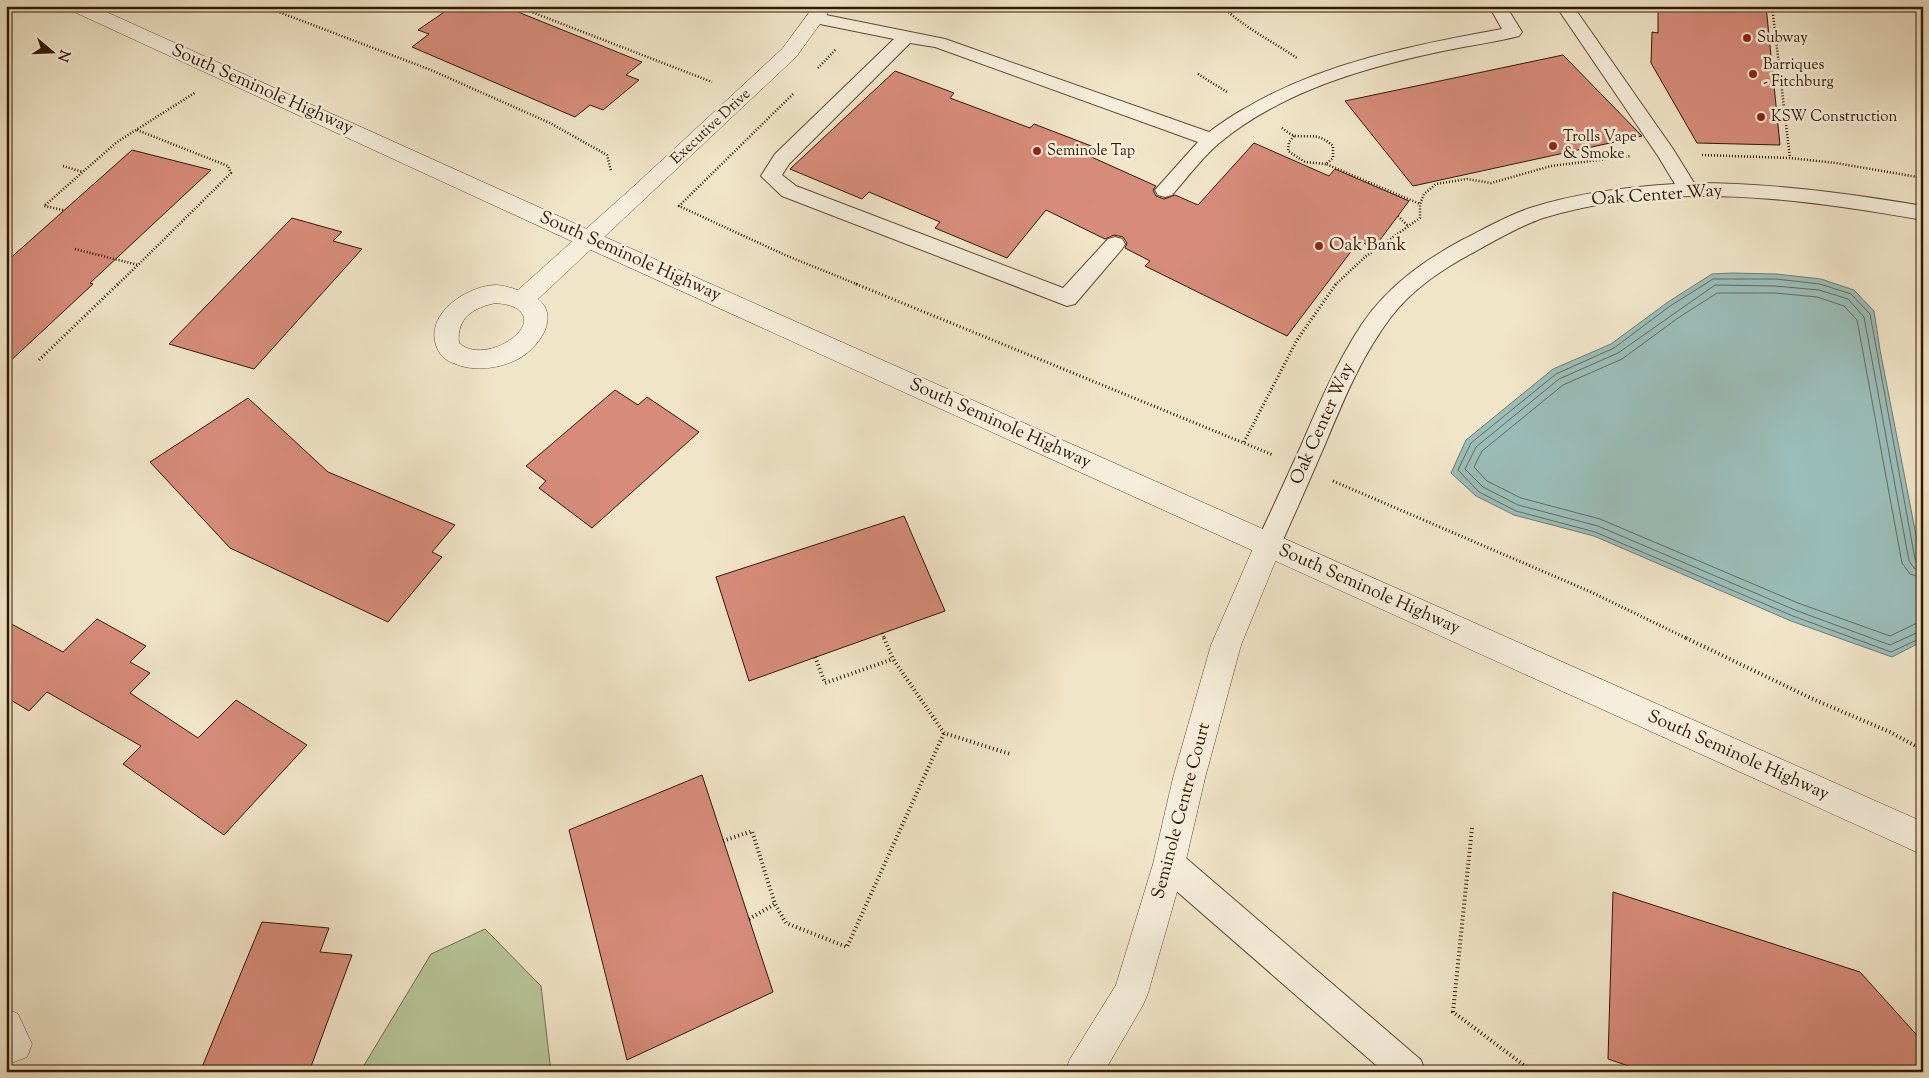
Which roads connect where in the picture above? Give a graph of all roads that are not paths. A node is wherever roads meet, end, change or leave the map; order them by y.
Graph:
1 (77, 6) edge
2 (1497, 6) edge
3 (1564, 6) edge
4 (820, 12) edge
5 (907, 36) junction
6 (1211, 140) junction
7 (1165, 190) dead end
8 (1689, 190) junction
9 (1923, 213) edge
10 (588, 239) junction
11 (1116, 244) dead end
12 (523, 299) dead end
13 (1268, 545) junction
14 (1923, 839) edge
15 (1170, 864) junction
16 (1083, 1072) edge
17 (1409, 1072) edge

1 - 10 street, South Seminole Highway
2 - 6 lane
3 - 8 lane
4 - 5 lane
4 - 10 street, Executive Drive
5 - 6 lane
5 - 11 lane
6 - 7 lane
8 - 9 lane, Oak Center Way
8 - 13 lane, Oak Center Way
10 - 12 street, Executive Drive
10 - 13 street, South Seminole Highway
13 - 14 street, South Seminole Highway
13 - 15 street, Seminole Centre Court
15 - 16 street, Seminole Centre Court
15 - 17 lane

